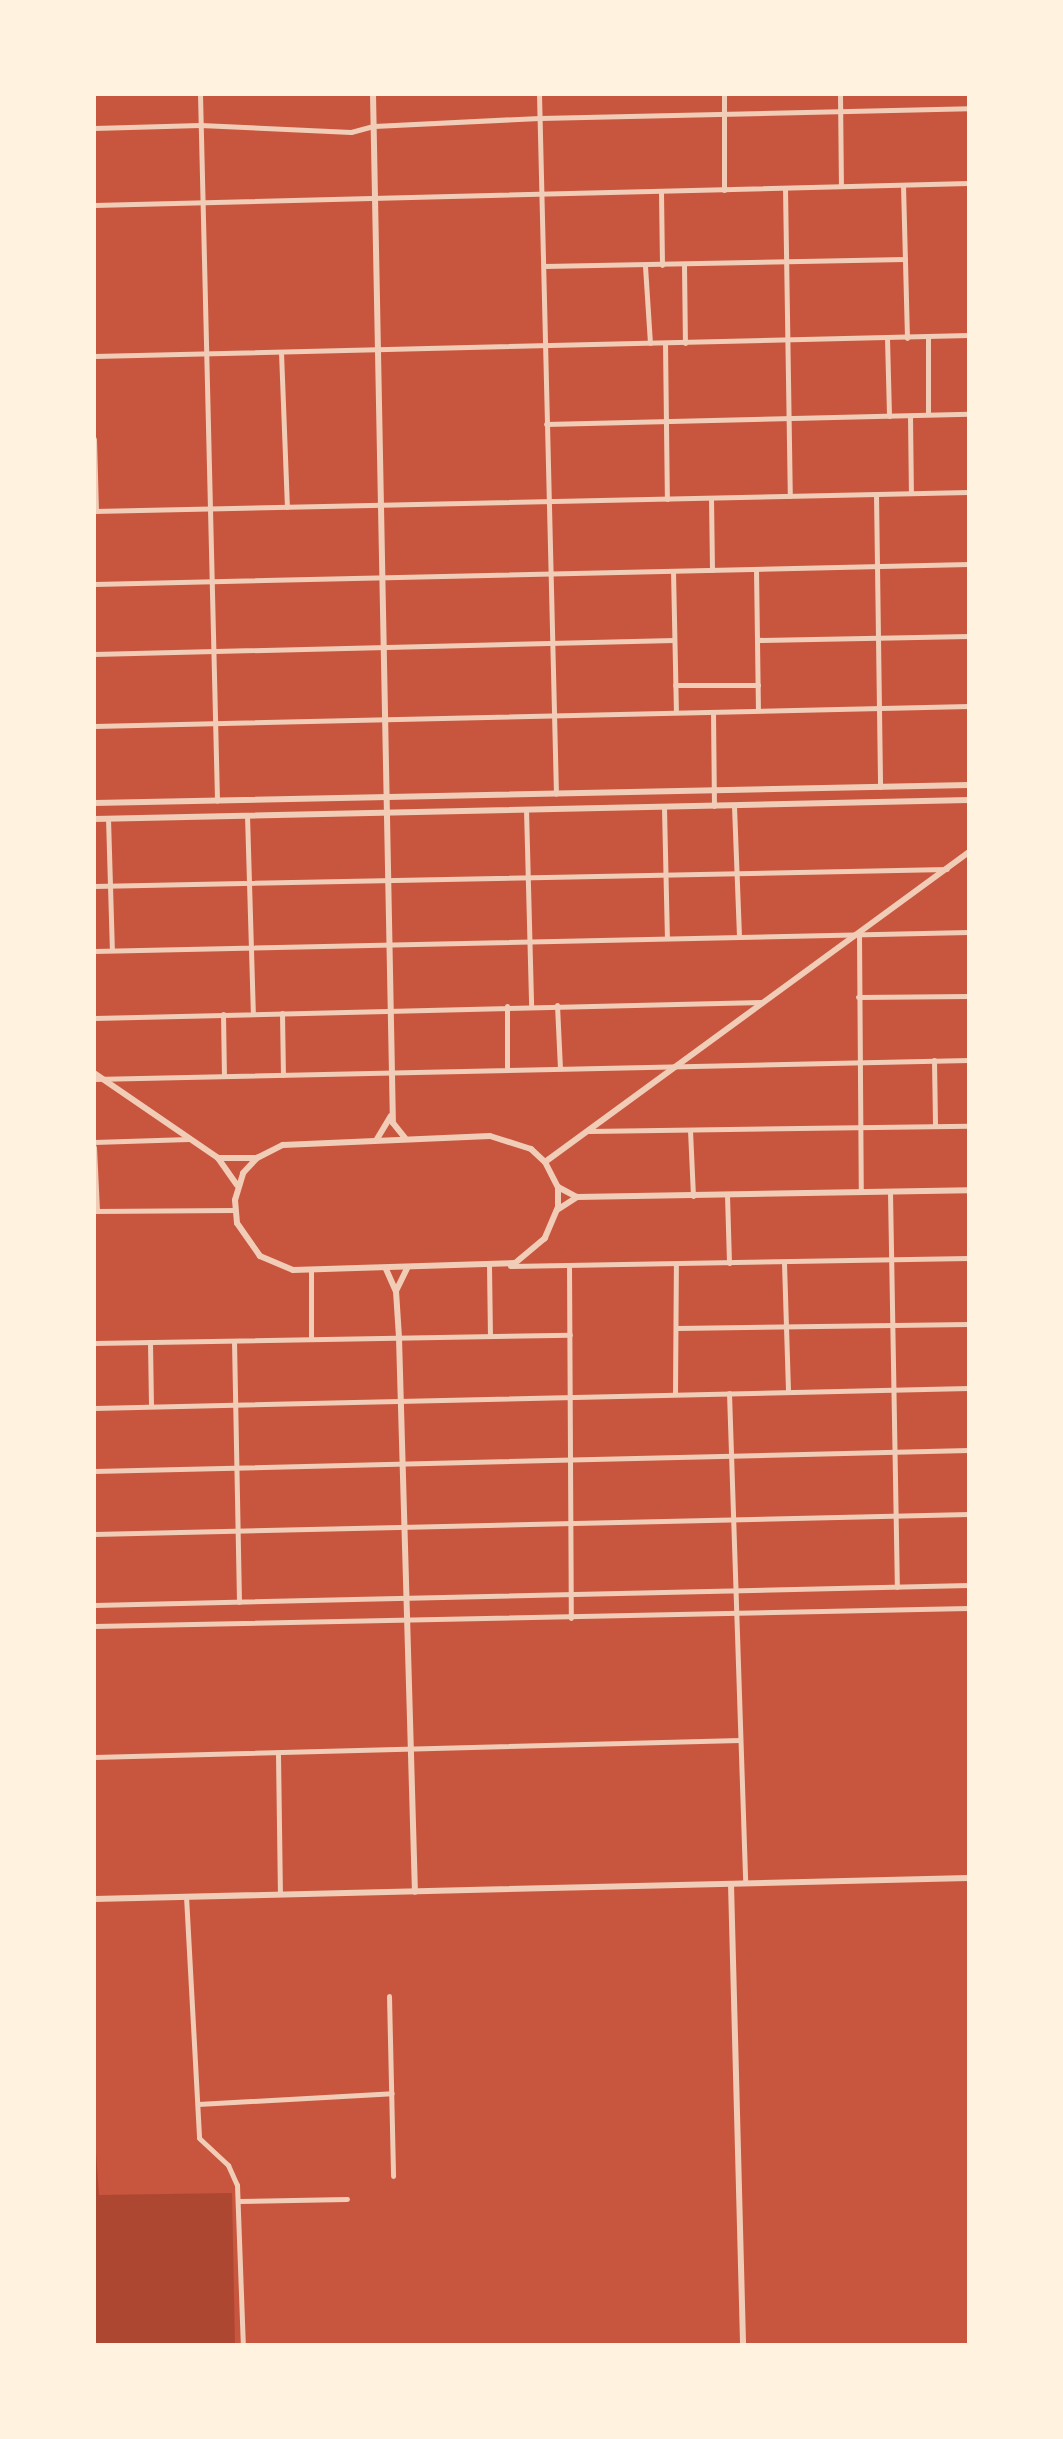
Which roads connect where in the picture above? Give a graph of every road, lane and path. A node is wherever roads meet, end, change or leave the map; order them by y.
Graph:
1 (200, 94) edge
2 (373, 94) edge
3 (539, 94) edge
4 (724, 94) edge
5 (840, 94) edge
6 (969, 108) edge
7 (841, 112) junction
8 (723, 113) junction
9 (540, 118) junction
10 (200, 125) junction
11 (374, 126) junction
12 (94, 128) edge
13 (969, 183) edge
14 (903, 185) junction
15 (841, 186) junction
16 (785, 188) junction
17 (724, 190) junction
18 (661, 193) junction
19 (542, 194) junction
20 (374, 197) junction
21 (203, 203) junction
22 (94, 205) edge
23 (905, 259) junction
24 (785, 262) junction
25 (662, 265) junction
26 (684, 265) junction
27 (544, 266) junction
28 (645, 266) junction
29 (969, 335) edge
30 (928, 337) junction
31 (887, 338) junction
32 (907, 338) junction
33 (785, 341) junction
34 (650, 343) junction
35 (665, 343) junction
36 (685, 343) junction
37 (546, 347) junction
38 (377, 351) junction
39 (281, 352) junction
40 (205, 353) junction
41 (94, 356) edge
42 (928, 414) junction
43 (969, 414) edge
44 (889, 416) junction
45 (910, 416) junction
46 (787, 418) junction
47 (667, 422) junction
48 (546, 424) junction
49 (94, 439) edge
50 (969, 492) edge
51 (911, 493) junction
52 (876, 494) junction
53 (790, 496) junction
54 (711, 498) junction
55 (667, 499) junction
56 (549, 501) junction
57 (380, 505) junction
58 (287, 507) junction
59 (210, 508) junction
60 (95, 511) edge
61 (969, 564) edge
62 (877, 567) junction
63 (756, 569) junction
64 (712, 570) junction
65 (673, 571) junction
66 (550, 573) junction
67 (382, 577) junction
68 (211, 581) junction
69 (94, 584) edge
70 (969, 636) edge
71 (878, 637) junction
72 (674, 640) junction
73 (757, 640) junction
74 (551, 644) junction
75 (383, 648) junction
76 (213, 652) junction
77 (94, 654) edge
78 (675, 685) junction
79 (758, 685) junction
80 (969, 706) edge
81 (880, 709) junction
82 (758, 710) junction
83 (676, 712) junction
84 (713, 712) junction
85 (553, 716) junction
86 (385, 720) junction
87 (215, 722) junction
88 (94, 726) edge
89 (969, 785) edge
90 (880, 787) junction
91 (714, 791) junction
92 (556, 794) junction
93 (386, 798) junction
94 (969, 800) edge
95 (217, 801) junction
96 (94, 803) edge
97 (714, 806) junction
98 (734, 806) junction
99 (664, 808) junction
100 (526, 809) junction
101 (387, 812) junction
102 (247, 814) junction
103 (108, 818) junction
104 (94, 819) edge
105 (969, 852) edge
106 (948, 869) junction
107 (737, 871) junction
108 (665, 873) junction
109 (528, 877) junction
110 (388, 880) junction
111 (249, 882) junction
112 (94, 886) edge
113 (110, 886) junction
114 (969, 932) edge
115 (857, 934) junction
116 (739, 936) junction
117 (667, 938) junction
118 (529, 942) junction
119 (389, 944) junction
120 (251, 947) junction
121 (112, 950) junction
122 (94, 951) edge
123 (969, 996) edge
124 (858, 997) junction
125 (762, 1002) junction
126 (531, 1005) junction
127 (557, 1005) junction
128 (507, 1006) junction
129 (391, 1009) junction
130 (253, 1013) junction
131 (282, 1013) junction
132 (223, 1014) junction
133 (94, 1018) edge
134 (934, 1060) junction
135 (969, 1060) edge
136 (859, 1061) junction
137 (678, 1065) junction
138 (560, 1068) junction
139 (507, 1070) junction
140 (392, 1073) junction
141 (283, 1075) junction
142 (94, 1076) edge
143 (224, 1076) junction
144 (103, 1079) junction
145 (393, 1113) junction
146 (935, 1126) junction
147 (969, 1126) edge
148 (860, 1128) junction
149 (690, 1130) junction
150 (589, 1131) junction
151 (405, 1138) junction
152 (191, 1139) junction
153 (377, 1139) junction
154 (94, 1144) edge
155 (218, 1158) junction
156 (257, 1158) junction
157 (545, 1162) junction
158 (237, 1185) junction
159 (558, 1187) junction
160 (969, 1190) edge
161 (861, 1192) junction
162 (890, 1192) junction
163 (727, 1195) junction
164 (693, 1196) junction
165 (577, 1197) junction
166 (235, 1210) junction
167 (557, 1210) junction
168 (95, 1211) edge
169 (969, 1258) edge
170 (892, 1260) junction
171 (729, 1263) junction
172 (784, 1263) junction
173 (676, 1264) junction
174 (569, 1265) junction
175 (489, 1266) junction
176 (501, 1266) junction
177 (407, 1268) junction
178 (386, 1269) junction
179 (311, 1272) junction
180 (396, 1291) junction
181 (969, 1324) edge
182 (893, 1325) junction
183 (786, 1326) junction
184 (676, 1328) junction
185 (570, 1335) junction
186 (490, 1336) junction
187 (399, 1338) junction
188 (311, 1339) junction
189 (234, 1341) junction
190 (150, 1342) junction
191 (94, 1343) edge
192 (969, 1388) edge
193 (894, 1389) junction
194 (788, 1391) junction
195 (729, 1393) junction
196 (675, 1394) junction
197 (570, 1397) junction
198 (402, 1399) junction
199 (234, 1404) junction
200 (151, 1406) junction
201 (94, 1408) edge
202 (969, 1450) edge
203 (894, 1452) junction
204 (731, 1454) junction
205 (570, 1459) junction
206 (403, 1465) junction
207 (235, 1467) junction
208 (94, 1471) edge
209 (969, 1514) edge
210 (896, 1515) junction
211 (733, 1520) junction
212 (570, 1523) junction
213 (405, 1526) junction
214 (236, 1531) junction
215 (94, 1534) edge
216 (969, 1585) edge
217 (897, 1587) junction
218 (736, 1591) junction
219 (570, 1594) junction
220 (407, 1597) junction
221 (239, 1602) junction
222 (94, 1605) edge
223 (969, 1608) edge
224 (736, 1614) junction
225 (571, 1618) junction
226 (408, 1620) junction
227 (94, 1626) edge
228 (740, 1740) junction
229 (411, 1749) junction
230 (278, 1754) junction
231 (94, 1757) edge
232 (969, 1878) edge
233 (731, 1884) junction
234 (745, 1884) junction
235 (415, 1892) junction
236 (280, 1894) junction
237 (186, 1896) junction
238 (94, 1899) edge
239 (389, 1996) dead end
240 (392, 2093) junction
241 (198, 2104) junction
242 (393, 2176) dead end
243 (347, 2199) dead end
244 (239, 2201) junction
245 (243, 2345) edge
246 (743, 2345) edge

1 - 10 street
2 - 11 street
3 - 9 street
4 - 8 street
5 - 7 street
6 - 7 street
7 - 8 street
7 - 15 street
8 - 9 street
8 - 17 street
9 - 11 street
9 - 19 street
10 - 11 street
10 - 12 street
10 - 21 street
11 - 20 street
13 - 14 street
14 - 15 street
14 - 23 street
15 - 16 street
16 - 17 street
16 - 24 street
17 - 18 street
18 - 19 street
18 - 25 street
19 - 20 street
19 - 27 street
20 - 21 street
20 - 38 street
21 - 22 street
21 - 40 street
23 - 24 street
23 - 32 street
24 - 26 street
24 - 33 street
25 - 26 street
25 - 28 street
26 - 36 street
27 - 28 street
27 - 37 street
28 - 34 street
29 - 30 street
30 - 32 street
30 - 42 street
31 - 32 street
31 - 33 street
31 - 44 street
33 - 36 street
33 - 46 street
34 - 35 street
34 - 37 street
35 - 36 street
35 - 47 street
37 - 38 street
37 - 48 street
38 - 39 street
38 - 57 street
39 - 40 street
39 - 58 street
40 - 41 street
40 - 59 street
42 - 43 street
42 - 45 street
44 - 45 street
44 - 46 street
45 - 51 street
46 - 47 street
46 - 53 street
47 - 48 street
47 - 55 street
48 - 56 street
49 - 60 street
50 - 51 street
51 - 52 street
52 - 53 street
52 - 62 street
53 - 54 street
54 - 55 street
54 - 64 street
55 - 56 street
56 - 57 street
56 - 66 street
57 - 58 street
57 - 67 street
58 - 59 street
59 - 60 street
59 - 68 street
61 - 62 street
62 - 63 street
62 - 71 street
63 - 64 street
63 - 73 street
64 - 65 street
65 - 66 street
65 - 72 street
66 - 67 street
66 - 74 street
67 - 68 street
67 - 75 street
68 - 69 street
68 - 76 street
70 - 71 street
71 - 73 street
71 - 81 street
72 - 74 street
72 - 78 street
73 - 79 street
74 - 75 street
74 - 85 street
75 - 76 street
75 - 86 street
76 - 77 street
76 - 87 street
78 - 79 street
78 - 83 street
79 - 82 street
80 - 81 street
81 - 82 street
81 - 90 street
82 - 84 street
83 - 84 street
83 - 85 street
84 - 91 street
85 - 86 street
85 - 92 street
86 - 87 street
86 - 93 street
87 - 88 street
87 - 95 street
89 - 90 street
90 - 91 street
91 - 92 street
91 - 97 street
92 - 93 street
93 - 95 street
93 - 101 street
94 - 98 street
95 - 96 street
97 - 98 street
97 - 99 street
98 - 107 street
99 - 100 street
99 - 108 street
100 - 101 street
100 - 109 street
101 - 102 street
101 - 110 street
102 - 103 street
102 - 111 street
103 - 104 street
103 - 113 street
105 - 106 street
106 - 107 street
106 - 115 street
107 - 108 street
107 - 116 street
108 - 109 street
108 - 117 street
109 - 110 street
109 - 118 street
110 - 111 street
110 - 119 street
111 - 113 street
111 - 120 street
112 - 113 street
113 - 121 street
114 - 115 street
115 - 116 street
115 - 124 street
115 - 125 street
116 - 117 street
117 - 118 street
118 - 119 street
118 - 126 street
119 - 120 street
119 - 129 street
120 - 121 street
120 - 130 street
121 - 122 street
123 - 124 street
124 - 136 street
125 - 127 street
125 - 137 street
126 - 127 street
126 - 128 street
127 - 138 street
128 - 129 street
128 - 139 street
129 - 131 street
129 - 140 street
130 - 131 street
130 - 132 street
131 - 141 street
132 - 133 street
132 - 143 street
134 - 135 street
134 - 136 street
134 - 146 street
136 - 137 street
136 - 148 street
137 - 138 street
137 - 150 street
138 - 139 street
139 - 140 street
140 - 141 street
140 - 145 street
141 - 143 street
142 - 144 street
143 - 144 street
144 - 152 street
145 - 151 street
145 - 153 street
146 - 147 street
146 - 148 street
148 - 149 street
148 - 161 street
149 - 150 street
149 - 164 street
150 - 157 street
151 - 153 street
151 - 157 street
152 - 154 street
152 - 155 street
153 - 156 street
154 - 168 street
155 - 156 street
155 - 158 street
156 - 158 street
157 - 159 street
158 - 166 street
159 - 165 street
159 - 167 street
160 - 162 street
161 - 162 street
161 - 163 street
162 - 170 street
163 - 164 street
163 - 171 street
164 - 165 street
165 - 167 street
166 - 168 street
166 - 179 street
167 - 176 street
169 - 170 street
170 - 172 street
170 - 182 street
171 - 172 street
171 - 173 street
172 - 183 street
173 - 174 street
173 - 184 street
174 - 176 street
174 - 185 street
175 - 176 street
175 - 177 street
175 - 186 street
177 - 178 street
177 - 180 street
178 - 179 street
178 - 180 street
179 - 188 street
180 - 187 street
181 - 182 street
182 - 183 street
182 - 193 street
183 - 184 street
183 - 194 street
184 - 196 street
185 - 186 street
185 - 197 street
186 - 187 street
187 - 188 street
187 - 198 street
188 - 189 street
189 - 190 street
189 - 199 street
190 - 191 street
190 - 200 street
192 - 193 street
193 - 194 street
193 - 203 street
194 - 195 street
195 - 196 street
195 - 204 street
196 - 197 street
197 - 198 street
197 - 205 street
198 - 199 street
198 - 206 street
199 - 200 street
199 - 207 street
200 - 201 street
202 - 203 street
203 - 204 street
203 - 210 street
204 - 205 street
204 - 211 street
205 - 206 street
205 - 212 street
206 - 207 street
206 - 213 street
207 - 208 street
207 - 214 street
209 - 210 street
210 - 211 street
210 - 217 street
211 - 212 street
211 - 218 street
212 - 213 street
212 - 219 street
213 - 214 street
213 - 220 street
214 - 215 street
214 - 221 street
216 - 217 street
217 - 218 street
218 - 219 street
218 - 224 street
219 - 220 street
219 - 225 street
220 - 221 street
220 - 226 street
221 - 222 street
223 - 224 street
224 - 225 street
224 - 228 street
225 - 226 street
226 - 227 street
226 - 229 street
228 - 229 street
228 - 234 street
229 - 230 street
229 - 235 street
230 - 231 street
230 - 236 street
232 - 234 street
233 - 234 street
233 - 235 street
233 - 246 street
235 - 236 street
236 - 237 street
237 - 238 street
237 - 241 street
239 - 240 street
240 - 241 street
240 - 242 street
241 - 244 street
243 - 244 street
244 - 245 street

